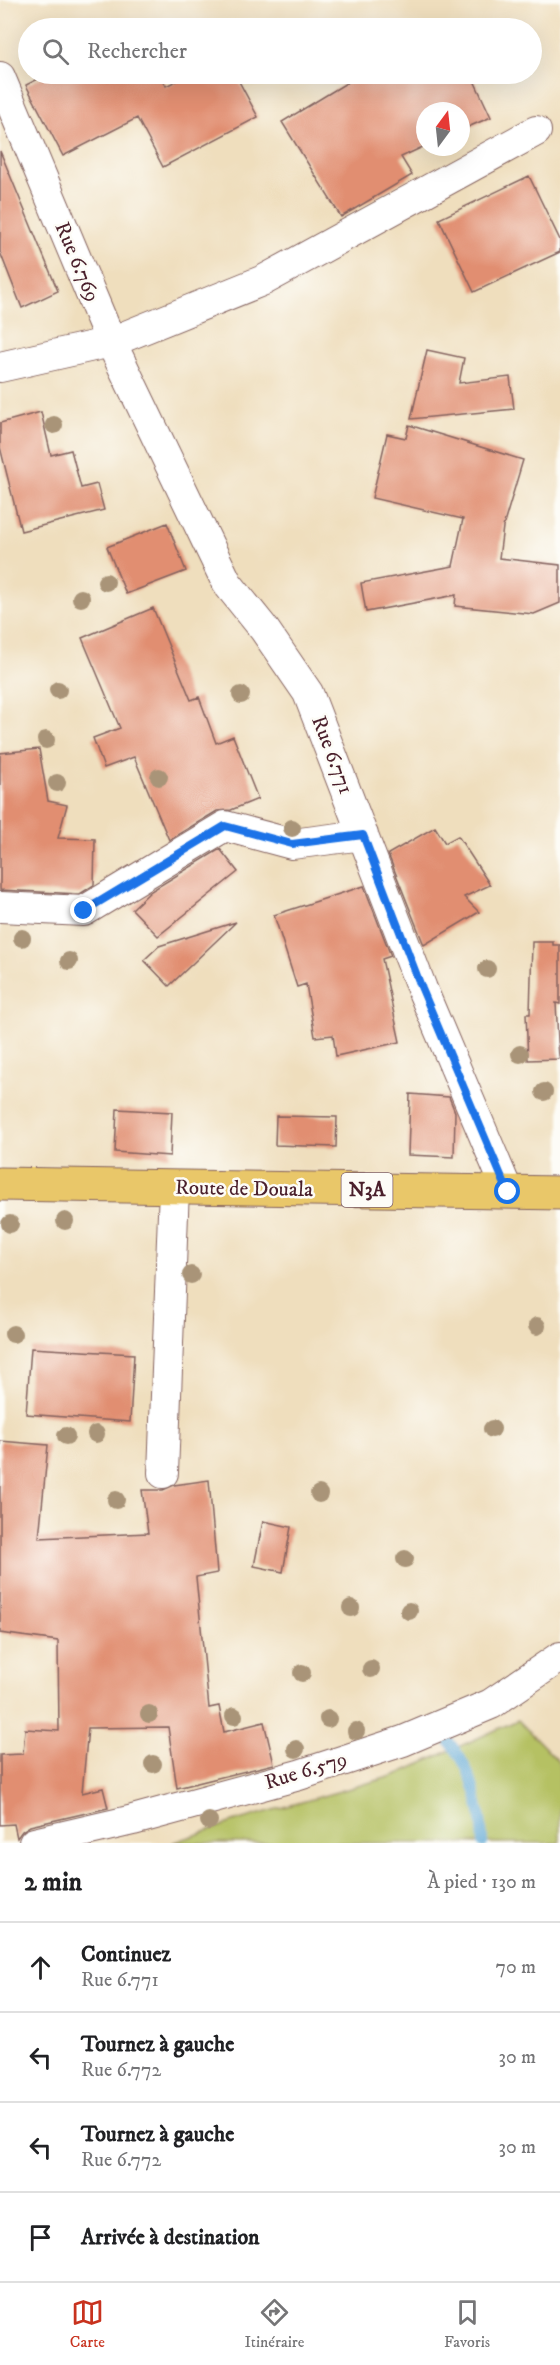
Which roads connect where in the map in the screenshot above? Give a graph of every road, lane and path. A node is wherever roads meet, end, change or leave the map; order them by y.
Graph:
1 (0, 77) edge
2 (536, 131) dead end
3 (111, 342) junction
4 (0, 367) edge
5 (363, 835) junction
6 (0, 907) edge
7 (0, 1184) edge
8 (174, 1188) junction
9 (508, 1192) junction
10 (560, 1193) edge
11 (163, 1473) dead end
12 (560, 1657) edge
13 (34, 1843) edge

1 - 3 street, Rue 6.769
2 - 3 street
3 - 4 street
3 - 5 street, Rue 6.771
5 - 6 street
5 - 9 street, Rue 6.771
7 - 8 highway, Route de Douala / N3A
8 - 9 highway, Route de Douala / N3A
8 - 11 street
9 - 10 highway, Route de Douala / N3A
12 - 13 street, Rue 6.579

